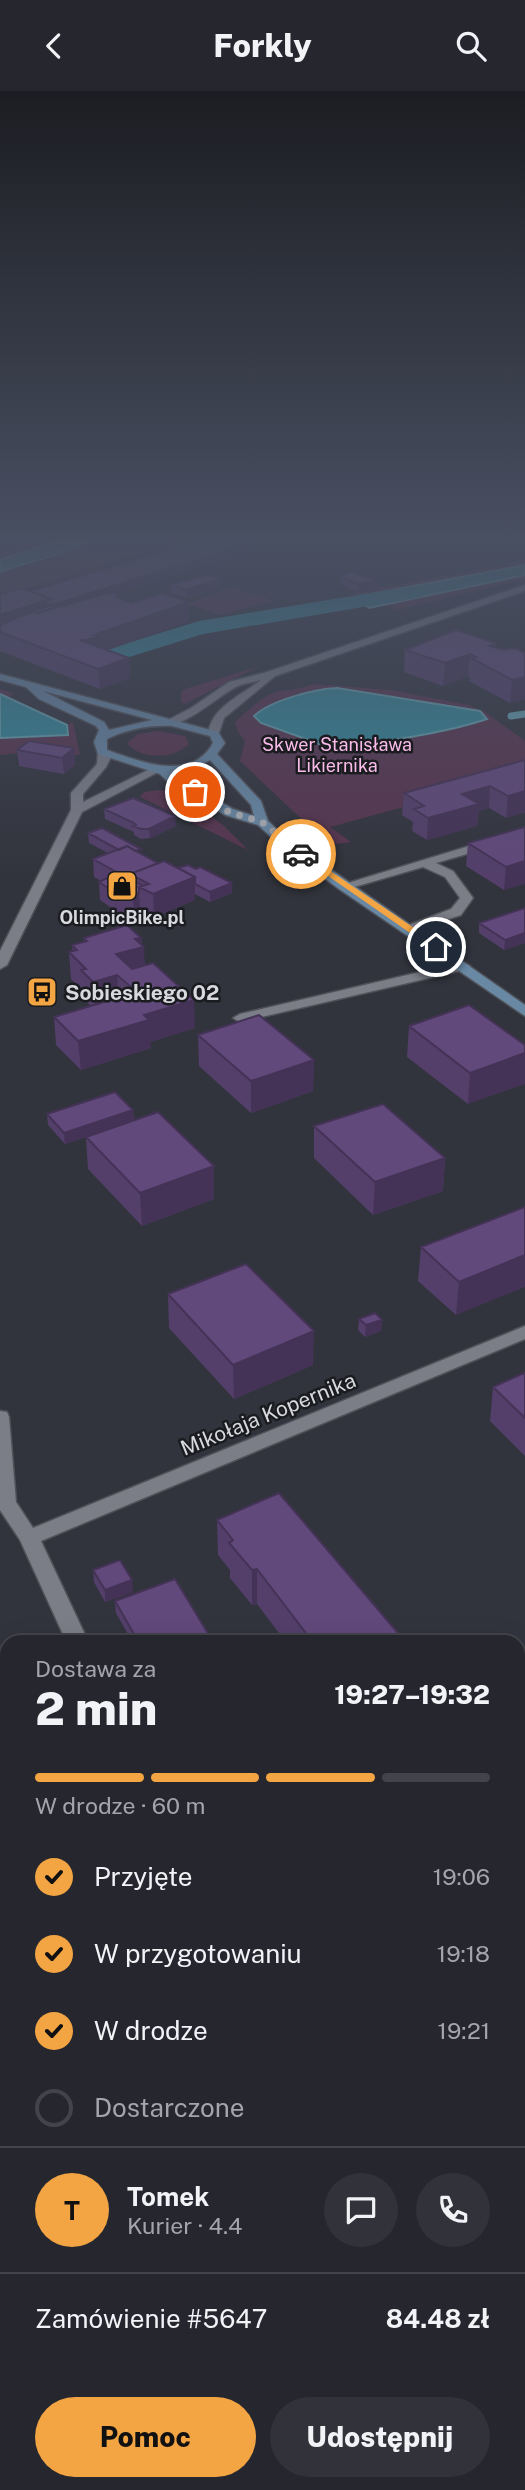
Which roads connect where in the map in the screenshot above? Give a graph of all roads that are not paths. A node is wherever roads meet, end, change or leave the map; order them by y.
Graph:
1 (336, 652) edge
2 (271, 674) junction
3 (0, 677) edge
4 (31, 687) junction
5 (205, 702) junction
6 (148, 715) junction
7 (169, 722) junction
8 (214, 734) junction
9 (103, 737) junction
10 (102, 752) junction
11 (211, 754) junction
12 (160, 771) junction
13 (77, 810) junction
14 (262, 822) junction
15 (525, 833) edge
16 (424, 862) junction
17 (344, 886) junction
18 (408, 928) junction
19 (0, 965) edge
20 (463, 966) junction
21 (525, 1011) edge
22 (240, 1018) edge
23 (525, 1332) edge
24 (0, 1417) edge
25 (29, 1538) junction
26 (74, 1635) edge

1 - 2 street
2 - 5 street
2 - 8 street
3 - 4 main road
4 - 6 main road
4 - 9 main road
5 - 6 street
5 - 7 street
6 - 7 main road
7 - 8 main road
7 - 9 main road
8 - 11 main road
9 - 10 main road
10 - 12 main road
10 - 13 street
11 - 12 main road
11 - 14 main road
12 - 13 street
12 - 14 main road
13 - 19 street
14 - 17 main road
15 - 16 street
16 - 17 street
16 - 18 street
17 - 18 main road
18 - 20 main road
20 - 21 main road
20 - 22 street
23 - 25 street, Mikołaja Kopernika
24 - 25 street
25 - 26 street

